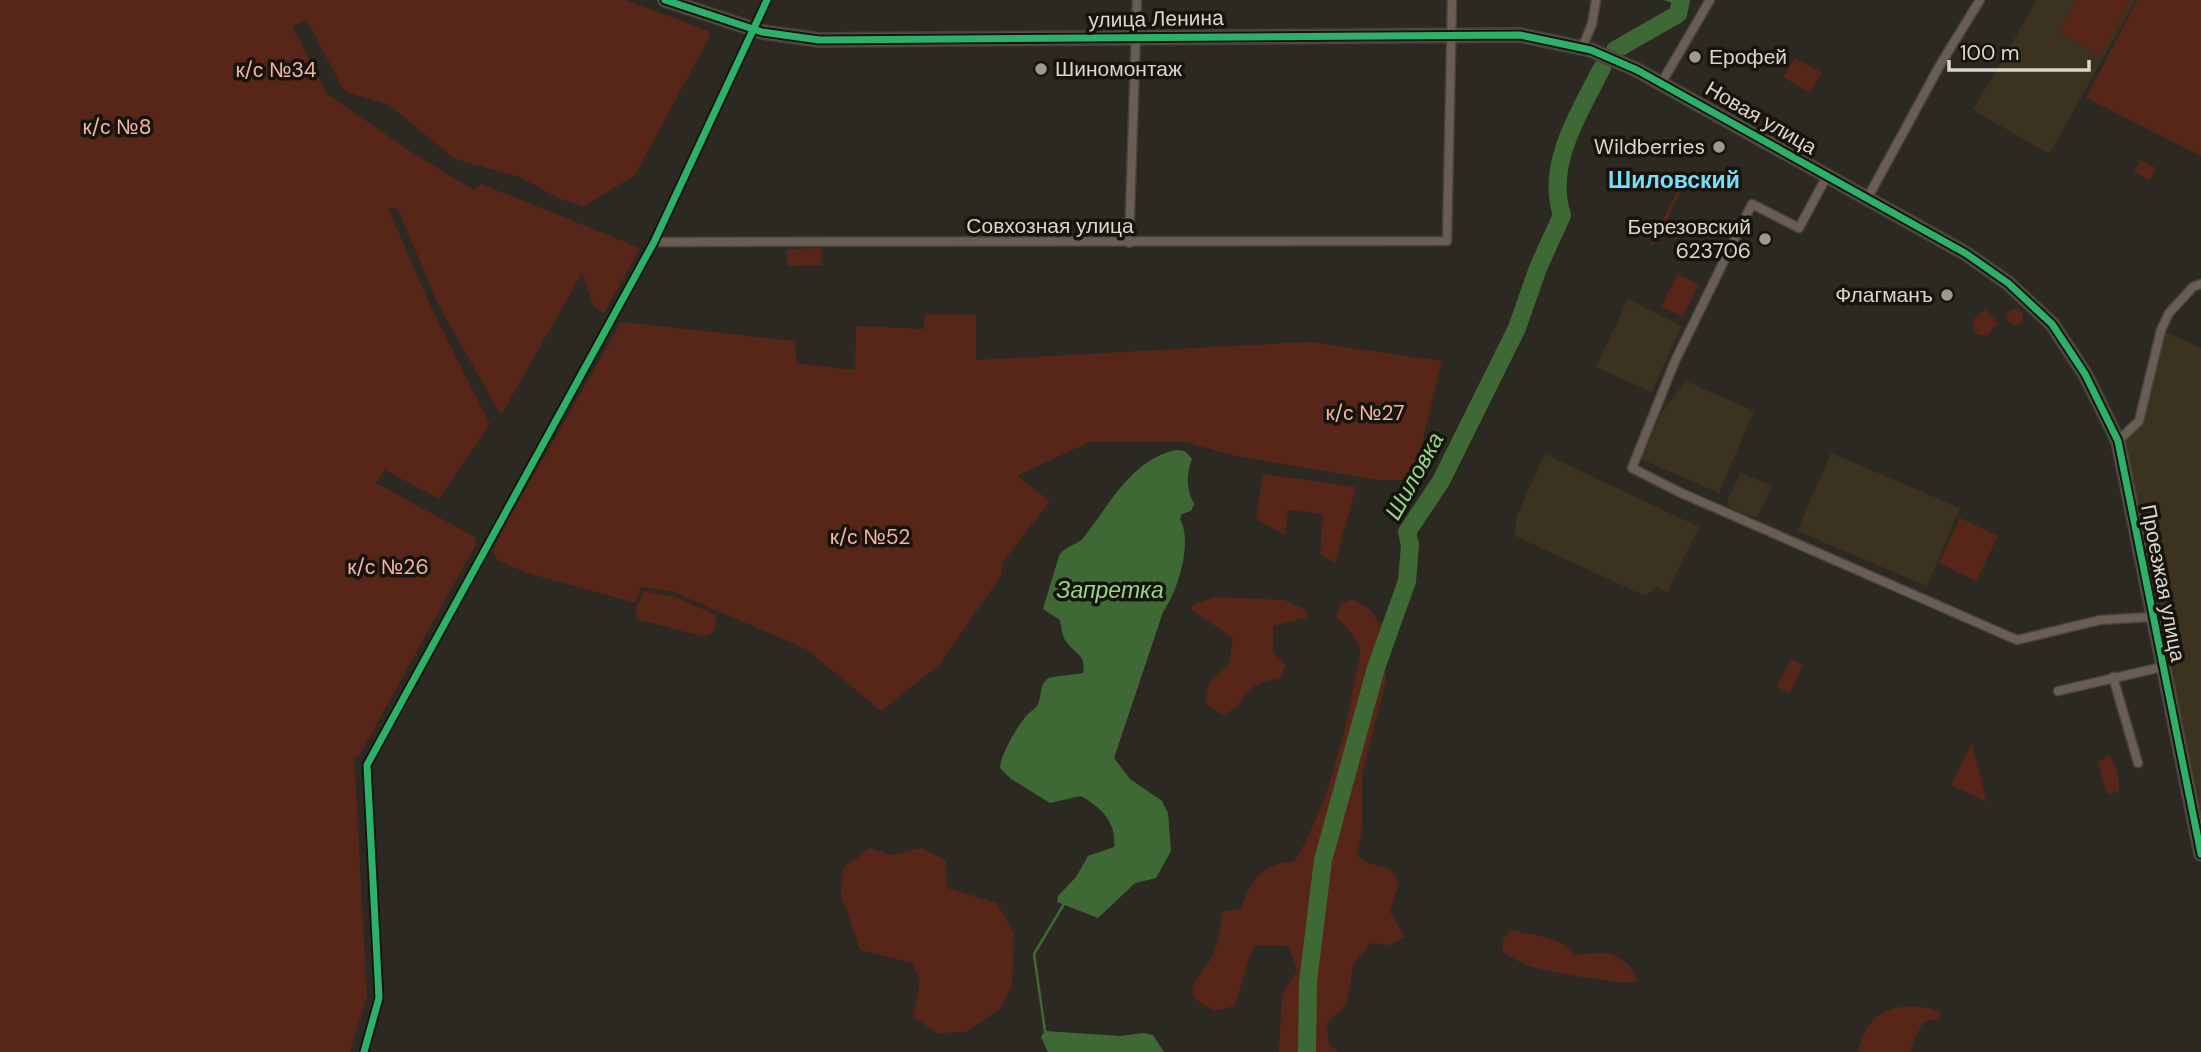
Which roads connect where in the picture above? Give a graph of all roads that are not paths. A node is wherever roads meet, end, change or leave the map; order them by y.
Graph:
1 (665, 0) edge
2 (767, 0) edge
3 (1137, 0) edge
4 (1452, 0) edge
5 (1596, 0) edge
6 (1710, 0) edge
7 (1980, 0) edge
8 (754, 30) junction
9 (1452, 34) junction
10 (1136, 37) junction
11 (1586, 49) junction
12 (1637, 70) joint
13 (1662, 82) junction
14 (1827, 176) junction
15 (1869, 194) junction
16 (654, 242) junction
17 (1129, 243) junction
18 (2201, 284) edge
19 (2118, 441) junction
20 (2151, 617) junction
21 (2162, 667) junction
22 (2113, 677) junction
23 (2058, 691) dead end
24 (2138, 763) dead end
25 (2201, 855) edge
26 (364, 1052) edge

1 - 8 street, улица Ленина
2 - 8 street
3 - 10 street
4 - 9 street
5 - 11 street
6 - 13 street
7 - 15 street
8 - 10 street, улица Ленина
8 - 16 street
9 - 10 street, улица Ленина
9 - 11 street, улица Ленина
9 - 17 street, Совхозная улица
10 - 17 street
11 - 12 street, улица Ленина
12 - 13 street, Новая улица
13 - 14 street, Новая улица
14 - 15 street, Новая улица
14 - 20 street
15 - 19 street, Новая улица
16 - 17 street, Совхозная улица
16 - 26 street
18 - 19 street
19 - 20 street, Проезжая улица
20 - 21 street, Проезжая улица
21 - 22 street
21 - 25 street, Проезжая улица
22 - 23 street
22 - 24 street

